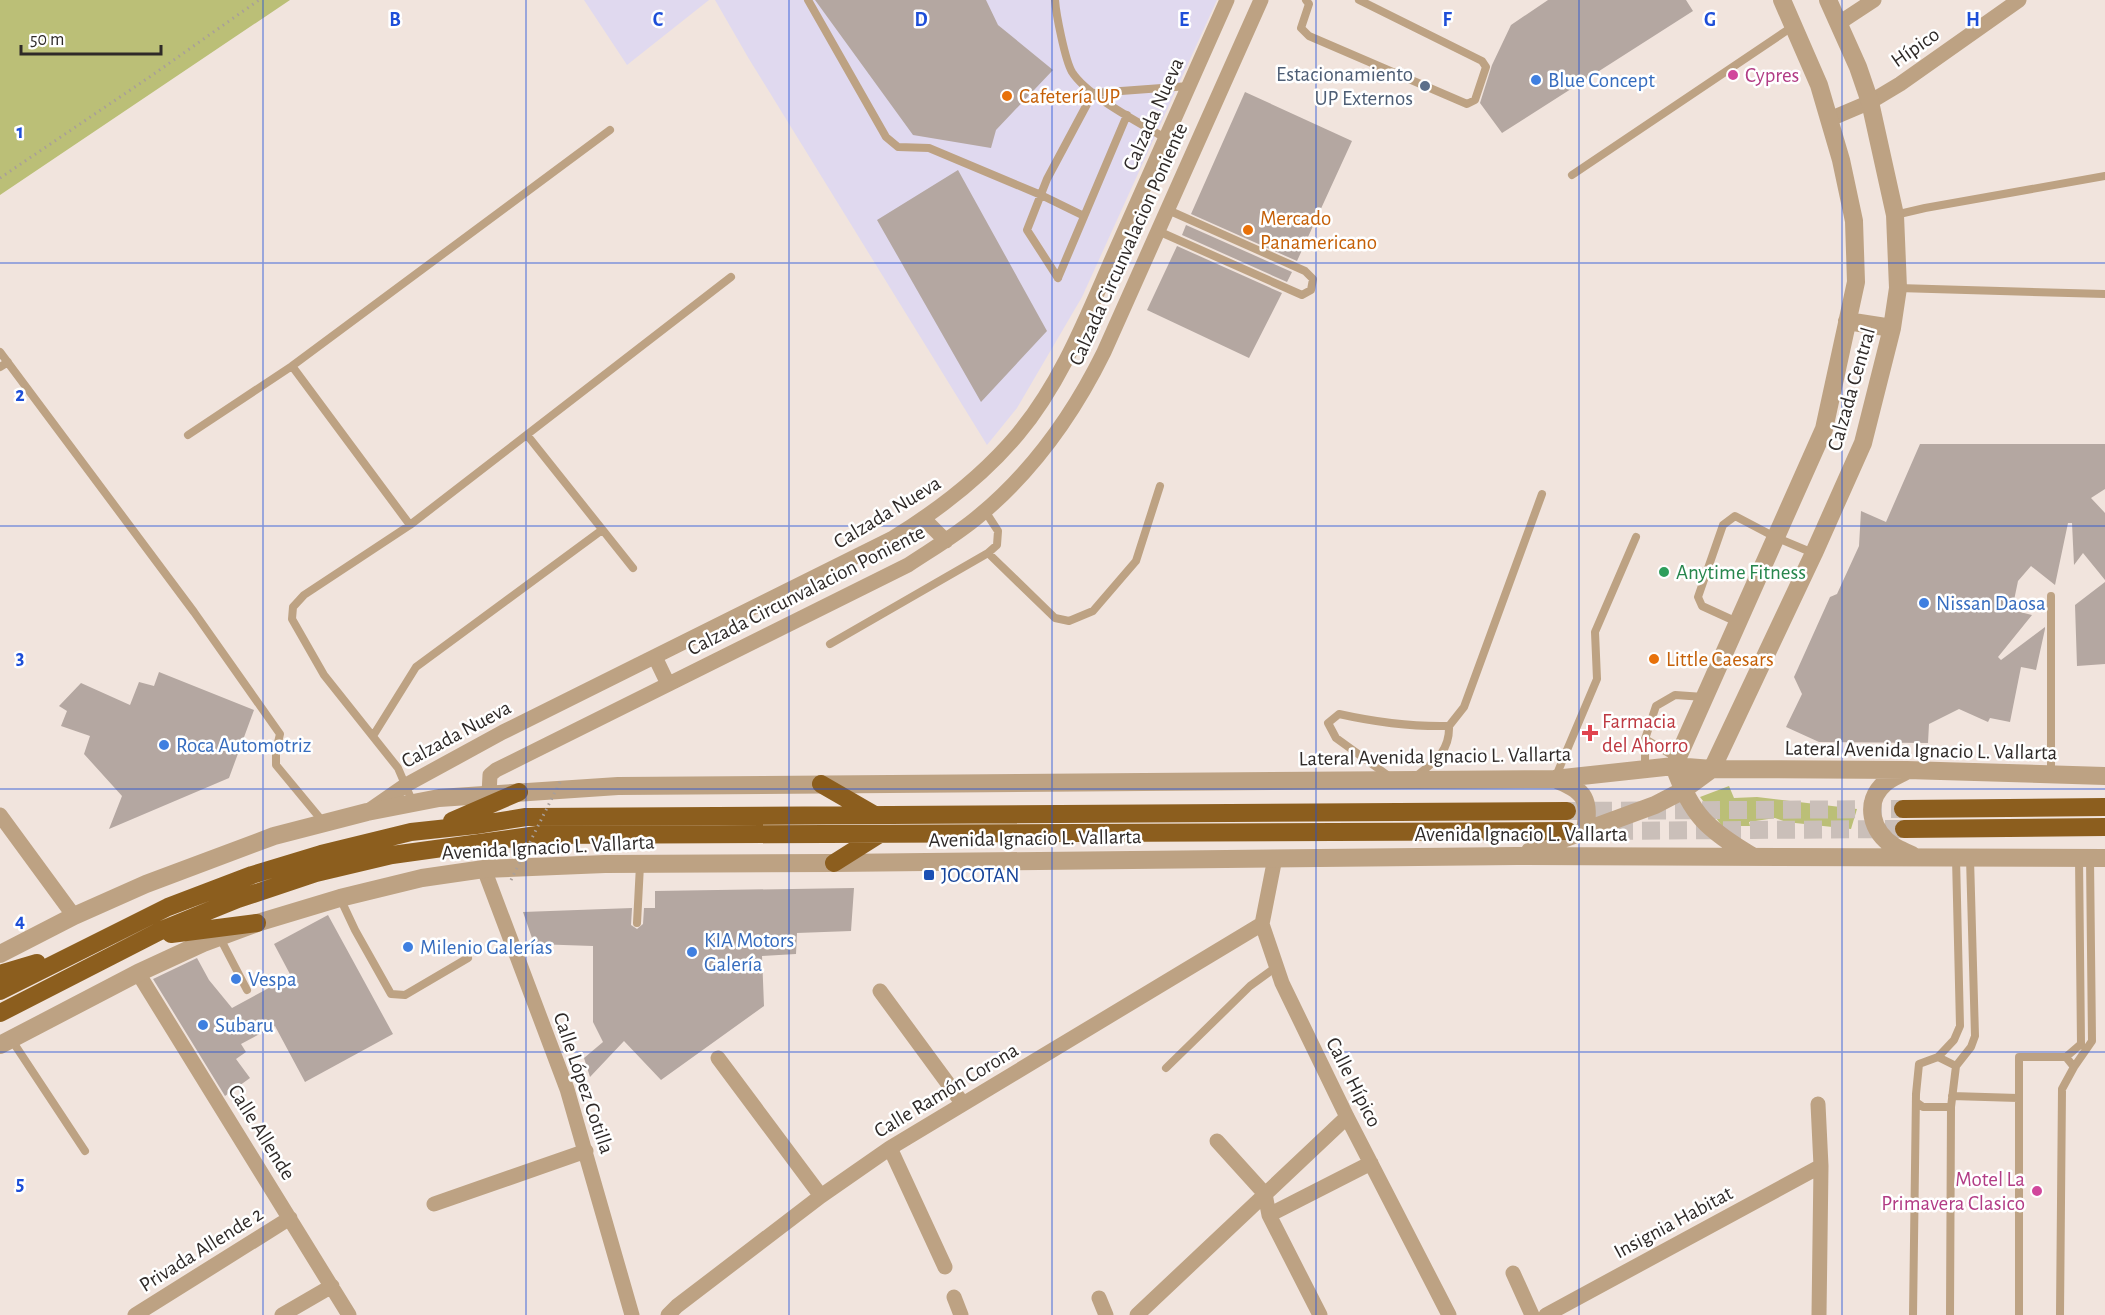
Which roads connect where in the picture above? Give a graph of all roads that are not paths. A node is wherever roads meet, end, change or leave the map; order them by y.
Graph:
1 (808, 0) edge
2 (1055, 0) edge
3 (1227, 0) edge
4 (1261, 0) edge
5 (1359, 0) edge
6 (1782, 0) edge
7 (1828, 0) edge
8 (1874, 0) edge
9 (2019, 0) edge
10 (1308, 2) edge
11 (1839, 23) junction
12 (1794, 26) junction
13 (1189, 86) junction
14 (1093, 93) junction
15 (1870, 102) junction
16 (1127, 115) junction
17 (1830, 119) junction
18 (610, 130) dead end
19 (1166, 138) junction
20 (1572, 175) dead end
21 (2105, 176) edge
22 (1041, 195) junction
23 (1168, 210) junction
24 (1895, 215) junction
25 (1084, 216) junction
26 (1158, 231) junction
27 (731, 277) dead end
28 (1898, 288) junction
29 (2105, 294) edge
30 (1847, 321) junction
31 (1892, 328) junction
32 (0, 352) edge
33 (8, 362) junction
34 (292, 366) junction
35 (0, 368) edge
36 (188, 435) dead end
37 (527, 435) junction
38 (1160, 486) dead end
39 (1542, 494) dead end
40 (985, 511) junction
41 (924, 519) junction
42 (410, 525) junction
43 (602, 530) junction
44 (1636, 537) dead end
45 (1775, 537) junction
46 (946, 541) junction
47 (988, 553) junction
48 (1814, 554) junction
49 (633, 568) dead end
50 (2051, 596) dead end
51 (1737, 622) junction
52 (830, 644) dead end
53 (655, 657) junction
54 (668, 684) junction
55 (1704, 697) junction
56 (1449, 726) junction
57 (373, 736) junction
58 (1645, 739) junction
59 (1675, 762) junction
60 (1645, 769) junction
61 (1712, 770) junction
62 (1907, 770) junction
63 (2051, 775) junction
64 (2105, 776) edge
65 (1554, 779) junction
66 (1402, 780) junction
67 (821, 784) junction
68 (406, 785) junction
69 (1682, 791) junction
70 (519, 792) junction
71 (489, 794) junction
72 (413, 803) junction
73 (2105, 807) edge
74 (1904, 809) tunnel mouth
75 (1568, 811) tunnel mouth
76 (367, 812) junction
77 (874, 814) junction
78 (0, 815) edge
79 (324, 823) junction
80 (2105, 827) edge
81 (434, 829) junction
82 (1905, 829) tunnel mouth
83 (1576, 831) junction
84 (880, 834) junction
85 (1517, 856) junction
86 (1916, 856) junction
87 (1754, 857) junction
88 (1275, 858) junction
89 (1963, 858) junction
90 (2091, 858) edge
91 (640, 863) junction
92 (834, 863) junction
93 (484, 869) junction
94 (340, 898) junction
95 (74, 916) junction
96 (257, 923) junction
97 (638, 923) dead end
98 (1262, 924) junction
99 (151, 936) junction
100 (220, 937) junction
101 (81, 949) junction
102 (0, 954) edge
103 (468, 958) dead end
104 (1276, 967) junction
105 (138, 973) junction
106 (0, 974) edge
107 (246, 990) dead end
108 (0, 991) edge
109 (880, 991) dead end
110 (0, 1013) edge
111 (6, 1042) edge
112 (1938, 1057) junction
113 (2066, 1057) junction
114 (718, 1058) dead end
115 (1956, 1066) junction
116 (2074, 1067) junction
117 (1166, 1068) dead end
118 (1952, 1096) junction
119 (2018, 1098) junction
120 (1916, 1102) junction
121 (963, 1104) junction
122 (1818, 1104) dead end
123 (1951, 1107) junction
124 (1347, 1117) junction
125 (1216, 1141) dead end
126 (890, 1148) junction
127 (85, 1151) dead end
128 (586, 1151) junction
129 (1371, 1163) junction
130 (1821, 1166) junction
131 (1265, 1194) junction
132 (821, 1196) junction
133 (434, 1204) dead end
134 (1269, 1215) junction
135 (290, 1218) junction
136 (945, 1267) dead end
137 (1513, 1273) dead end
138 (332, 1286) junction
139 (954, 1297) dead end
140 (1099, 1298) dead end
141 (135, 1315) edge
142 (282, 1315) edge
143 (349, 1315) edge
144 (632, 1315) edge
145 (668, 1315) edge
146 (961, 1315) edge
147 (1106, 1315) edge
148 (1137, 1315) edge
149 (1320, 1315) edge
150 (1449, 1315) edge
151 (1532, 1315) edge
152 (1546, 1315) edge
153 (1819, 1315) edge
154 (1913, 1315) edge
155 (1950, 1315) edge
156 (2019, 1315) edge
157 (2060, 1315) edge

1 - 22 lane
2 - 14 lane
3 - 13 street, Calzada Nueva
4 - 23 street, Calzada Circunvalacion Poniente
5 - 10 lane
6 - 12 street, Calzada Central
7 - 11 street, Calzada Central
8 - 11 street
9 - 15 street, Hípico
11 - 15 street, Calzada Central
12 - 17 street, Calzada Central
12 - 20 lane
13 - 14 lane
13 - 19 street, Calzada Nueva
14 - 16 lane
14 - 22 lane
15 - 17 street, Hípico
15 - 24 street, Calzada Central
16 - 19 lane
16 - 25 lane
17 - 30 street, Calzada Central
18 - 34 lane
19 - 41 street, Calzada Nueva
21 - 24 lane
22 - 25 lane
22 - 25 lane
23 - 26 street, Calzada Circunvalacion Poniente
23 - 26 lane
24 - 28 street, Calzada Central
26 - 40 street, Calzada Circunvalacion Poniente
27 - 37 lane
28 - 29 lane
28 - 31 street, Calzada Central
30 - 31 street
30 - 45 street, Calzada Central
31 - 48 street, Calzada Central
32 - 33 lane
33 - 35 lane
33 - 79 lane
34 - 36 lane
34 - 42 lane
37 - 42 lane
37 - 43 lane
38 - 47 lane
39 - 56 lane
40 - 46 street, Calzada Circunvalacion Poniente
40 - 47 lane
41 - 46 street
41 - 53 street, Calzada Nueva
42 - 57 lane
43 - 49 lane
43 - 57 lane
44 - 65 lane
45 - 48 lane
45 - 51 street, Calzada Central
45 - 51 lane
46 - 54 street, Calzada Circunvalacion Poniente
47 - 52 lane
48 - 61 street, Calzada Central
50 - 63 lane
51 - 55 street, Calzada Central
53 - 54 street
53 - 68 street, Calzada Nueva
54 - 71 street, Calzada Circunvalacion Poniente
55 - 58 lane
55 - 59 street, Calzada Central
56 - 66 lane
56 - 66 lane
57 - 68 lane
58 - 59 lane
58 - 60 lane
59 - 60 street, Lateral Avenida Ignacio L. Vallarta
59 - 61 street, Lateral Avenida Ignacio L. Vallarta
59 - 69 street
60 - 65 street, Lateral Avenida Ignacio L. Vallarta
61 - 62 street, Lateral Avenida Ignacio L. Vallarta
61 - 69 street
62 - 63 street, Lateral Avenida Ignacio L. Vallarta
62 - 86 street
63 - 64 street, Lateral Avenida Ignacio L. Vallarta
65 - 66 street, Lateral Avenida Ignacio L. Vallarta
65 - 83 street
66 - 67 street, Lateral Avenida Ignacio L. Vallarta
67 - 70 street
67 - 77 highway
68 - 72 lane
68 - 76 street, Calzada Nueva
69 - 83 street
69 - 87 street
70 - 71 street
70 - 81 highway
71 - 72 street
72 - 76 street
73 - 74 highway
75 - 77 highway, Avenida Ignacio L. Vallarta
76 - 79 street
77 - 81 highway, Avenida Ignacio L. Vallarta
78 - 95 street
79 - 95 street
80 - 82 highway
81 - 101 highway, Avenida Ignacio L. Vallarta
83 - 84 highway, Avenida Ignacio L. Vallarta
83 - 85 street
84 - 92 highway
84 - 99 highway, Avenida Ignacio L. Vallarta
85 - 87 street, Avenida Ignacio L. Vallarta
85 - 88 street, Avenida Ignacio L. Vallarta
86 - 87 street, Avenida Ignacio L. Vallarta
86 - 89 street, Avenida Ignacio L. Vallarta
88 - 92 street, Avenida Ignacio L. Vallarta
88 - 98 street, Calle Hípico
89 - 90 street, Avenida Ignacio L. Vallarta
89 - 112 lane
89 - 115 lane
90 - 113 lane
90 - 116 lane
91 - 92 street, Avenida Ignacio L. Vallarta
91 - 93 street, Avenida Ignacio L. Vallarta
91 - 97 lane
93 - 94 street, Avenida Ignacio L. Vallarta
93 - 128 street, Calle López Cotilla
94 - 96 street, Avenida Ignacio L. Vallarta
94 - 103 lane
95 - 102 street
96 - 99 highway
96 - 100 street, Avenida Ignacio L. Vallarta
98 - 104 street, Calle Hípico
98 - 121 street, Calle Ramón Corona
99 - 110 highway, Avenida Ignacio L. Vallarta
100 - 105 street, Avenida Ignacio L. Vallarta
100 - 107 lane
101 - 106 highway
101 - 108 highway, Avenida Ignacio L. Vallarta
104 - 117 lane
104 - 124 street, Calle Hípico
105 - 111 street, Avenida Ignacio L. Vallarta
105 - 135 street, Calle Allende
109 - 121 street
111 - 127 lane
112 - 115 lane
112 - 120 lane
113 - 116 lane
113 - 119 lane
114 - 132 street
115 - 118 lane
116 - 157 lane
118 - 119 lane
118 - 123 lane
119 - 156 lane
120 - 123 lane
120 - 154 lane
121 - 126 street, Calle Ramón Corona
122 - 130 street
123 - 155 lane
124 - 129 street, Calle Hípico
124 - 131 street
125 - 131 street
126 - 132 street, Calle Ramón Corona
126 - 136 street
128 - 133 street
128 - 144 street, Calle López Cotilla
129 - 134 street
129 - 150 street, Calle Hípico
130 - 152 street, Insignia Habitat
130 - 153 street
131 - 134 street
131 - 148 street
132 - 145 street, Calle Ramón Corona
134 - 149 street
135 - 138 street, Calle Allende
135 - 141 street, Privada Allende 2
137 - 151 street
138 - 142 street
138 - 143 street, Calle Allende
139 - 146 street
140 - 147 street

